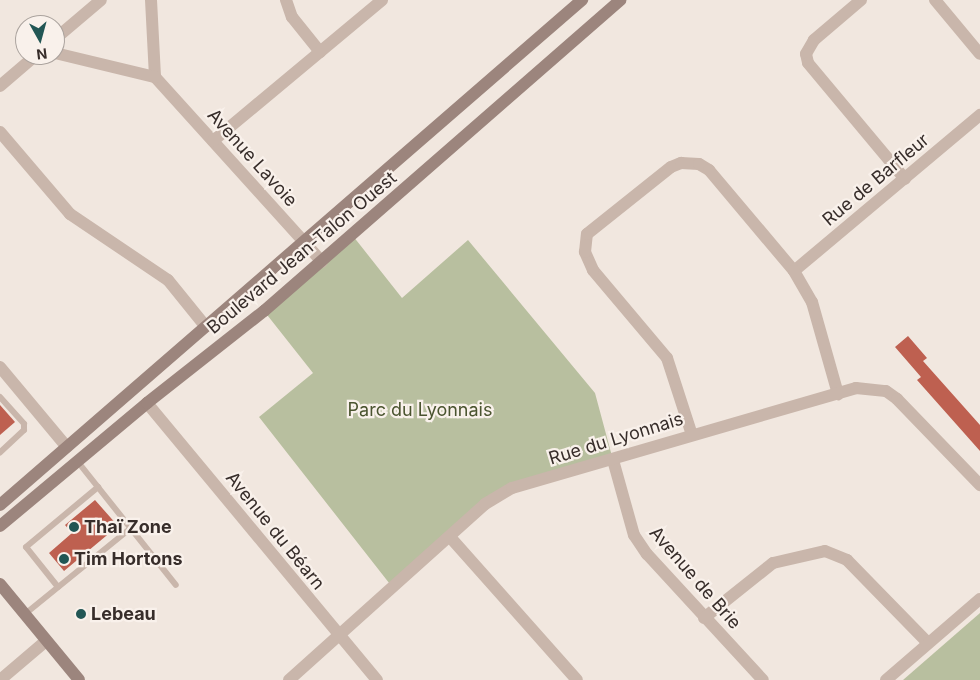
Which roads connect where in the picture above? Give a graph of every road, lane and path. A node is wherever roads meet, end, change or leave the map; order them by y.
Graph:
1 (101, 0) edge
2 (151, 0) edge
3 (286, 0) edge
4 (382, 0) edge
5 (582, 0) edge
6 (621, 0) edge
7 (861, 0) edge
8 (935, 0) edge
9 (65, 31) edge
10 (320, 52) junction
11 (980, 54) edge
12 (65, 55) edge
13 (24, 65) edge
14 (156, 77) junction
15 (0, 86) edge
16 (980, 115) edge
17 (0, 132) edge
18 (213, 141) junction
19 (905, 179) junction
20 (303, 242) junction
21 (322, 262) junction
22 (794, 271) junction
23 (206, 327) junction
24 (0, 367) edge
25 (838, 394) junction
26 (0, 397) edge
27 (147, 402) junction
28 (692, 435) junction
29 (67, 446) junction
30 (0, 452) edge
31 (613, 460) junction
32 (78, 462) junction
33 (980, 485) edge
34 (98, 487) junction
35 (0, 505) edge
36 (0, 526) edge
37 (131, 528) junction
38 (450, 537) junction
39 (0, 584) edge
40 (176, 585) dead end
41 (58, 587) junction
42 (980, 599) edge
43 (25, 614) junction
44 (704, 618) junction
45 (338, 634) junction
46 (46, 640) junction
47 (928, 643) junction
48 (0, 680) edge
49 (79, 680) edge
50 (289, 680) edge
51 (377, 680) edge
52 (576, 680) edge
53 (763, 680) edge
54 (886, 680) edge

1 - 9 street
2 - 14 street
3 - 10 street
4 - 10 street
5 - 20 street, Boulevard Jean-Talon Ouest
6 - 21 street, Boulevard Jean-Talon Ouest
7 - 19 street
8 - 11 street
10 - 18 street
12 - 14 street
13 - 15 street
14 - 18 street, Avenue Lavoie
16 - 19 street, Rue de Barfleur
17 - 23 street
18 - 20 street, Avenue Lavoie
19 - 22 street, Rue de Barfleur
20 - 21 street, Avenue Lavoie
20 - 23 street, Boulevard Jean-Talon Ouest
21 - 27 street, Boulevard Jean-Talon Ouest
22 - 25 street
22 - 28 street
23 - 29 street, Boulevard Jean-Talon Ouest
24 - 29 street
25 - 28 street, Rue du Lyonnais
25 - 33 street, Rue du Lyonnais
26 - 30 lane
27 - 32 street, Boulevard Jean-Talon Ouest
27 - 45 street, Avenue du Béarn
28 - 31 street, Rue du Lyonnais
29 - 35 street, Boulevard Jean-Talon Ouest
31 - 38 street, Rue du Lyonnais
31 - 44 street, Avenue de Brie
32 - 34 lane
32 - 36 street, Boulevard Jean-Talon Ouest
34 - 37 lane
34 - 41 lane
37 - 40 lane
37 - 41 lane
38 - 45 street, Rue du Lyonnais
38 - 52 street
39 - 43 street
41 - 43 lane
42 - 47 street
43 - 46 street
44 - 47 street
44 - 53 street, Avenue de Brie
45 - 50 street, Rue du Lyonnais
45 - 51 street, Avenue du Béarn
46 - 48 street
46 - 49 street
47 - 54 street

